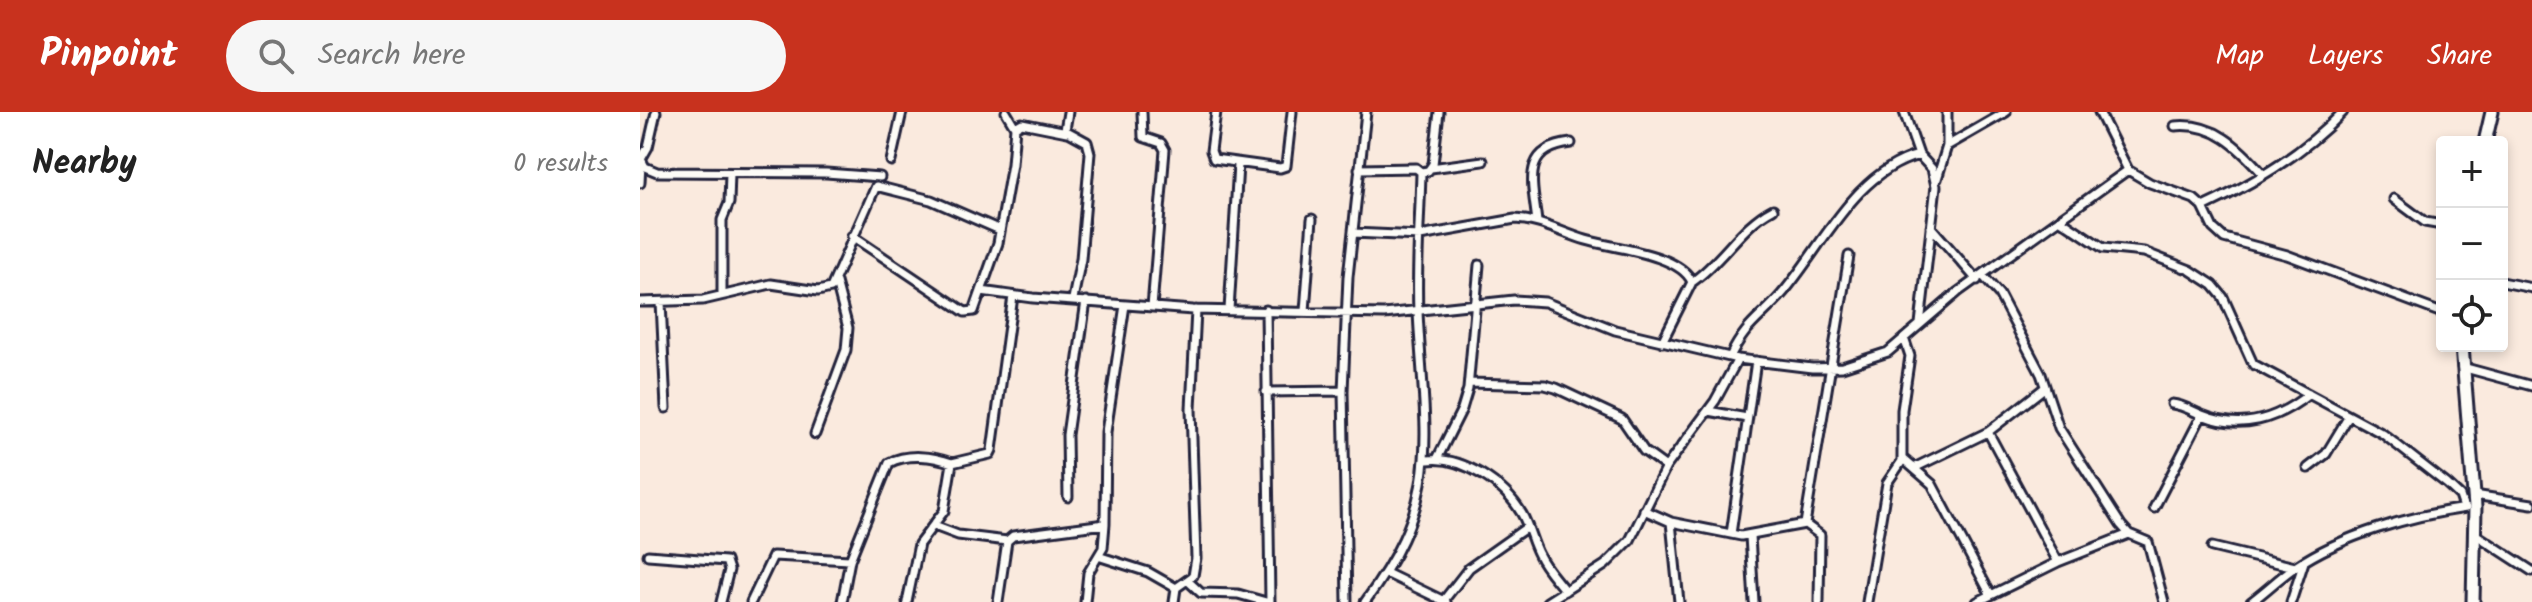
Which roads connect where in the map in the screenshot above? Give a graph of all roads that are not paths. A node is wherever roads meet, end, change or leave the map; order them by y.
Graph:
1 (656, 112) edge
2 (902, 112) edge
3 (1006, 112) edge
4 (1068, 112) edge
5 (1142, 112) edge
6 (1216, 112) edge
7 (1292, 112) edge
8 (1366, 112) edge
9 (1439, 112) edge
10 (1904, 112) edge
11 (1947, 112) edge
12 (2006, 112) edge
13 (2099, 112) edge
14 (2343, 112) edge
15 (2492, 112) edge
16 (2175, 126) dead end
17 (1015, 127) junction
18 (1067, 133) junction
19 (2486, 136) edge
20 (1571, 143) dead end
21 (1947, 146) junction
22 (1919, 155) junction
23 (641, 161) edge
24 (891, 161) dead end
25 (1483, 161) dead end
26 (1238, 165) junction
27 (1431, 168) junction
28 (1359, 169) junction
29 (2128, 170) junction
30 (1421, 172) junction
31 (730, 173) junction
32 (2263, 174) junction
33 (880, 177) dead end
34 (1936, 181) junction
35 (640, 183) edge
36 (2394, 199) dead end
37 (2203, 207) junction
38 (1773, 209) dead end
39 (1312, 219) dead end
40 (2061, 220) junction
41 (1537, 222) junction
42 (2436, 224) edge
43 (1931, 227) junction
44 (1000, 230) junction
45 (1353, 233) junction
46 (852, 236) junction
47 (1420, 236) junction
48 (1849, 256) dead end
49 (1479, 265) dead end
50 (1980, 278) junction
51 (836, 282) junction
52 (1692, 282) junction
53 (2508, 283) edge
54 (2532, 288) edge
55 (981, 291) junction
56 (722, 295) junction
57 (1013, 296) junction
58 (1073, 299) junction
59 (1086, 301) junction
60 (640, 302) edge
61 (661, 302) junction
62 (1125, 305) junction
63 (1152, 307) junction
64 (1474, 307) junction
65 (1196, 310) junction
66 (1229, 310) junction
67 (1266, 310) junction
68 (1305, 311) junction
69 (1418, 311) junction
70 (2436, 311) edge
71 (1347, 312) junction
72 (1920, 324) junction
73 (1904, 338) junction
74 (1662, 342) junction
75 (2462, 352) edge
76 (1734, 358) junction
77 (1756, 361) junction
78 (1828, 367) junction
79 (2462, 367) junction
80 (1469, 383) junction
81 (2532, 386) edge
82 (2043, 389) junction
83 (1343, 391) junction
84 (1266, 392) junction
85 (2309, 394) junction
86 (2172, 404) dead end
87 (666, 408) dead end
88 (1708, 411) junction
89 (2202, 415) junction
90 (2349, 416) junction
91 (1747, 418) junction
92 (1988, 432) junction
93 (815, 434) dead end
94 (1902, 457) junction
95 (1437, 459) junction
96 (1427, 460) junction
97 (952, 463) junction
98 (1666, 467) junction
99 (1914, 468) junction
100 (2308, 468) dead end
101 (1068, 497) dead end
102 (2471, 504) junction
103 (2532, 504) edge
104 (2154, 508) dead end
105 (1644, 510) junction
106 (1671, 522) junction
107 (1105, 524) junction
108 (1805, 524) junction
109 (934, 526) junction
110 (1527, 527) junction
111 (1731, 534) junction
112 (2129, 534) junction
113 (2475, 534) junction
114 (1750, 536) junction
115 (1007, 541) junction
116 (2212, 547) dead end
117 (648, 555) dead end
118 (1101, 557) junction
119 (850, 560) junction
120 (2058, 562) junction
121 (2304, 562) junction
122 (2295, 567) junction
123 (2532, 571) edge
124 (1386, 573) junction
125 (1188, 581) junction
126 (1176, 588) junction
127 (1565, 591) junction
128 (1991, 595) junction
129 (1558, 599) edge
130 (1445, 601) edge
131 (721, 602) edge
132 (751, 602) edge
133 (842, 602) edge
134 (907, 602) edge
135 (998, 602) edge
136 (1085, 602) edge
137 (1174, 602) edge
138 (1268, 602) edge
139 (1347, 602) edge
140 (1365, 602) edge
141 (1547, 602) edge
142 (1679, 602) edge
143 (1754, 602) edge
144 (1819, 602) edge
145 (1867, 602) edge
146 (1977, 602) edge
147 (2164, 602) edge
148 (2251, 602) edge
149 (2291, 602) edge
150 (2473, 602) edge

1 - 23 street
2 - 24 street
3 - 17 street
4 - 18 street
5 - 63 street
6 - 26 street
7 - 26 street
8 - 28 street
9 - 27 street
10 - 22 street
11 - 21 street
12 - 21 street
13 - 29 street
14 - 32 street
15 - 19 main road
16 - 32 street
17 - 18 street
17 - 44 street
18 - 58 street
20 - 41 street
21 - 34 street
22 - 34 street
22 - 76 street
23 - 31 street
23 - 35 street
25 - 27 street
26 - 66 street
27 - 30 street
28 - 30 street
28 - 45 street
29 - 37 street
29 - 40 street
30 - 47 street
31 - 33 street
31 - 56 street
32 - 37 street
34 - 43 street
36 - 42 street
37 - 70 street
38 - 52 street
39 - 68 street
40 - 50 street
40 - 85 street
41 - 47 street
41 - 52 street
43 - 50 street
43 - 72 street
44 - 46 street
44 - 55 street
45 - 47 street
45 - 71 street
46 - 51 street
46 - 55 street
47 - 69 street
48 - 78 street
49 - 64 street
50 - 72 street
50 - 82 street
51 - 56 street
51 - 93 street
52 - 74 street
53 - 54 street
55 - 57 street
56 - 61 street
57 - 58 street
57 - 97 street
58 - 59 street
59 - 62 street
59 - 101 street
60 - 61 street
61 - 87 street
62 - 63 street
62 - 107 street
63 - 65 street
64 - 69 street
64 - 74 street
64 - 80 street
65 - 66 street
65 - 125 street
66 - 67 street
67 - 68 street
67 - 84 street
68 - 71 street
69 - 71 street
69 - 96 street
71 - 83 street
72 - 73 street
73 - 78 street
73 - 94 street
74 - 76 street
75 - 79 main road
76 - 77 street
76 - 88 street
77 - 78 street
77 - 91 street
78 - 108 street
79 - 81 street
79 - 102 main road
80 - 95 street
80 - 98 street
82 - 92 street
82 - 112 street
83 - 84 street
83 - 139 street
84 - 138 street
85 - 89 street
85 - 90 street
86 - 89 street
88 - 91 street
88 - 98 street
89 - 104 street
90 - 100 street
90 - 102 street
91 - 111 street
92 - 99 street
92 - 120 street
94 - 99 street
94 - 145 street
95 - 96 street
95 - 110 street
96 - 124 street
97 - 109 street
97 - 119 street
98 - 105 street
99 - 128 street
102 - 103 street
102 - 113 main road
102 - 121 street
105 - 106 street
105 - 127 street
106 - 111 street
106 - 142 street
107 - 115 street
107 - 118 street
108 - 114 street
108 - 144 street
109 - 115 street
109 - 134 street
110 - 127 street
110 - 130 street
111 - 114 street
112 - 120 street
112 - 147 street
113 - 123 street
113 - 150 main road
114 - 143 street
115 - 135 street
116 - 122 street
117 - 131 street
118 - 126 street
118 - 136 street
119 - 132 street
119 - 133 street
120 - 128 street
121 - 122 street
121 - 149 street
122 - 148 street
124 - 130 street
124 - 140 street
125 - 126 street
125 - 138 street
126 - 137 street
127 - 129 street
128 - 146 street
129 - 141 street

